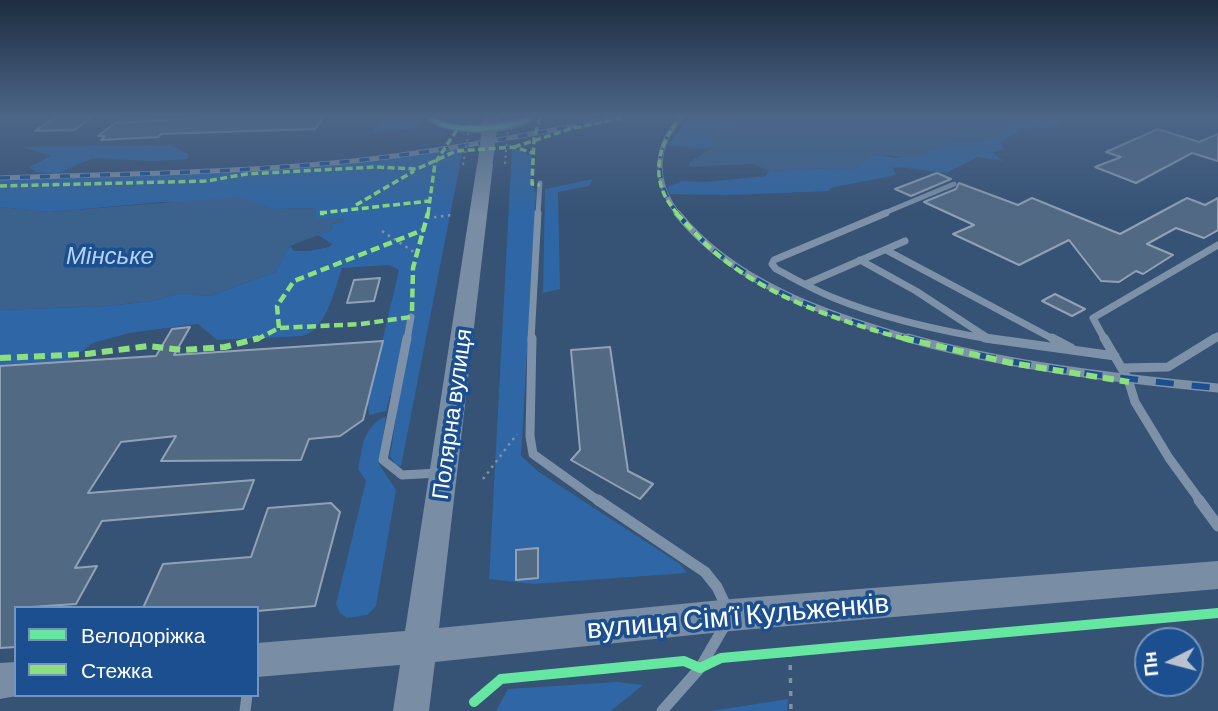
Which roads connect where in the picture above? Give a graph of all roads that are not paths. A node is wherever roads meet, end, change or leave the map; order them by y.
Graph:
1 (494, 150) edge
2 (540, 183) dead end
3 (954, 184) dead end
4 (905, 241) dead end
5 (1218, 245) edge
6 (886, 250) junction
7 (860, 261) junction
8 (806, 284) junction
9 (411, 317) dead end
10 (1218, 336) edge
11 (990, 339) junction
12 (1076, 351) junction
13 (1115, 356) junction
14 (1122, 368) junction
15 (445, 473) junction
16 (1218, 526) edge
17 (1218, 575) edge
18 (731, 615) junction
19 (420, 646) junction
20 (259, 660) edge
21 (411, 711) edge
22 (662, 711) edge

1 - 15 main road, Полярна вулиця, bridge
2 - 18 lane
3 - 8 lane
4 - 6 lane
5 - 13 lane
6 - 7 lane
6 - 12 lane
7 - 8 lane
7 - 11 lane
8 - 11 lane
9 - 15 lane
10 - 14 lane
11 - 12 lane
12 - 13 lane
13 - 14 lane
14 - 16 lane
15 - 19 main road, Полярна вулиця
17 - 18 main road, вулиця Сімʼї Кульженків
18 - 19 main road, вулиця Сімʼї Кульженків
18 - 22 lane
19 - 20 main road, вулиця Сімʼї Кульженків
19 - 21 main road, Полярна вулиця

